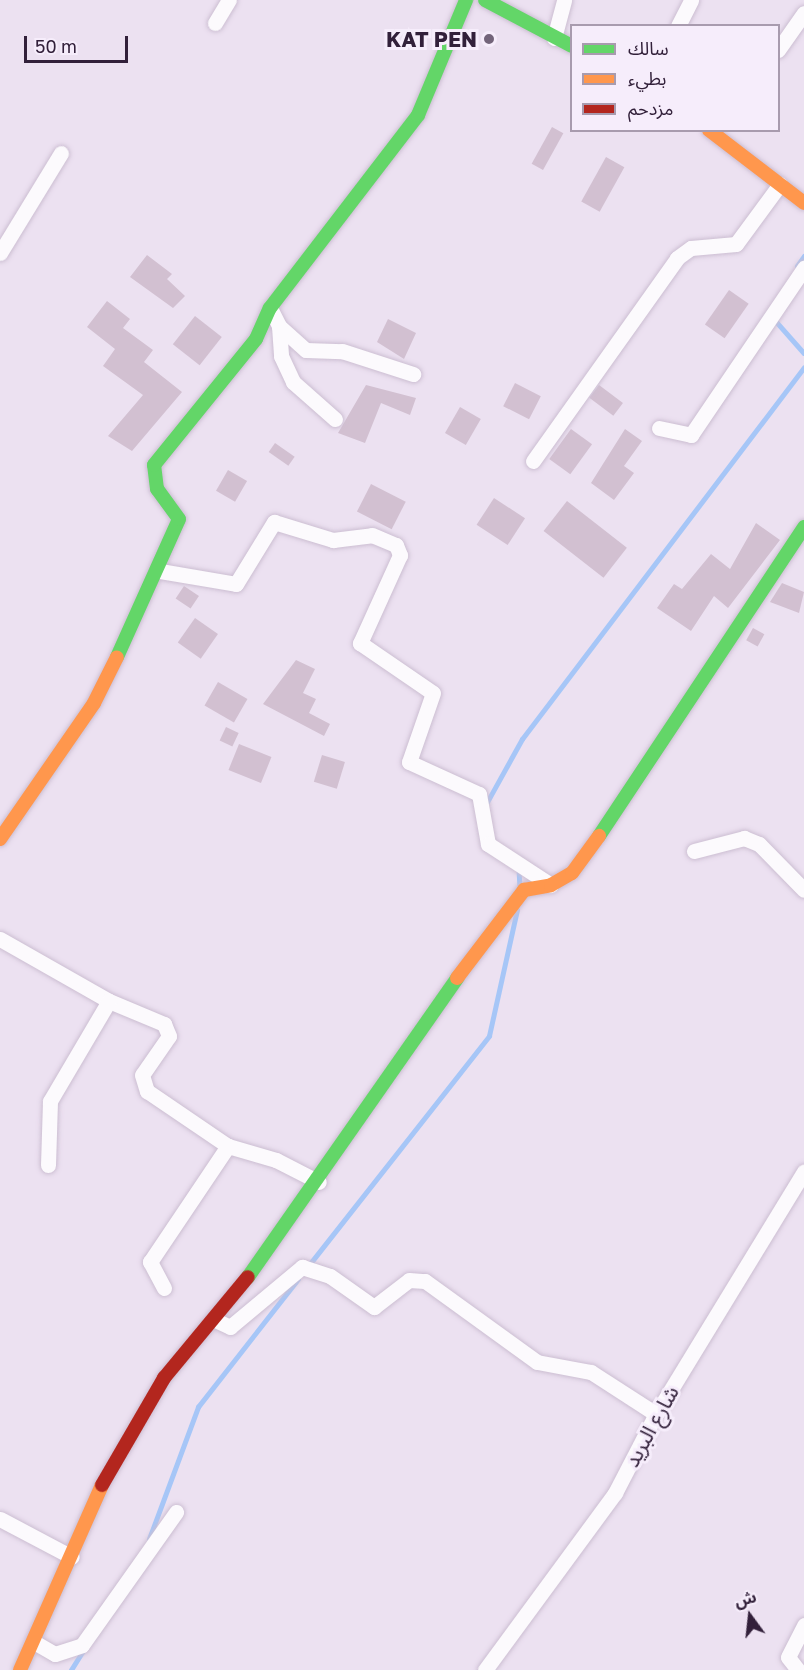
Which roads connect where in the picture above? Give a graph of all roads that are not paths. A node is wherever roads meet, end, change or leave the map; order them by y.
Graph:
1 (229, 0) edge
2 (466, 0) edge
3 (485, 0) edge
4 (564, 0) edge
5 (691, 0) edge
6 (804, 13) edge
7 (215, 23) dead end
8 (679, 24) edge
9 (554, 38) junction
10 (570, 45) edge
11 (780, 47) edge
12 (717, 132) edge
13 (61, 153) dead end
14 (780, 184) junction
15 (804, 203) edge
16 (0, 253) edge
17 (804, 268) edge
18 (270, 308) junction
19 (279, 326) junction
20 (413, 374) dead end
21 (335, 419) dead end
22 (659, 428) dead end
23 (533, 461) dead end
24 (804, 527) edge
25 (160, 571) junction
26 (0, 839) edge
27 (694, 851) dead end
28 (551, 885) junction
29 (804, 890) edge
30 (0, 939) edge
31 (109, 1001) junction
32 (228, 1146) junction
33 (48, 1165) dead end
34 (804, 1172) edge
35 (319, 1182) junction
36 (164, 1288) dead end
37 (213, 1319) junction
38 (656, 1414) junction
39 (176, 1512) dead end
40 (0, 1519) edge
41 (72, 1557) junction
42 (804, 1625) edge
43 (34, 1642) junction
44 (488, 1665) edge
45 (20, 1670) edge
46 (505, 1670) edge
47 (798, 1670) edge

1 - 7 street
2 - 18 street
3 - 9 street
4 - 9 street
5 - 8 street
6 - 11 street
9 - 10 street
12 - 14 street
13 - 16 street
14 - 15 street
14 - 23 street
17 - 22 street
18 - 19 street
18 - 25 street
19 - 20 street
19 - 21 street
24 - 28 street
25 - 26 street
25 - 28 street
27 - 29 street
28 - 35 street
30 - 31 street
31 - 32 street
31 - 33 street
32 - 35 street
32 - 36 street
34 - 38 street, شارع البريد
35 - 37 street
37 - 38 street
37 - 41 street
38 - 44 street, شارع البريد
39 - 43 street
40 - 41 street
41 - 43 street
42 - 47 street
43 - 45 street
44 - 46 street

